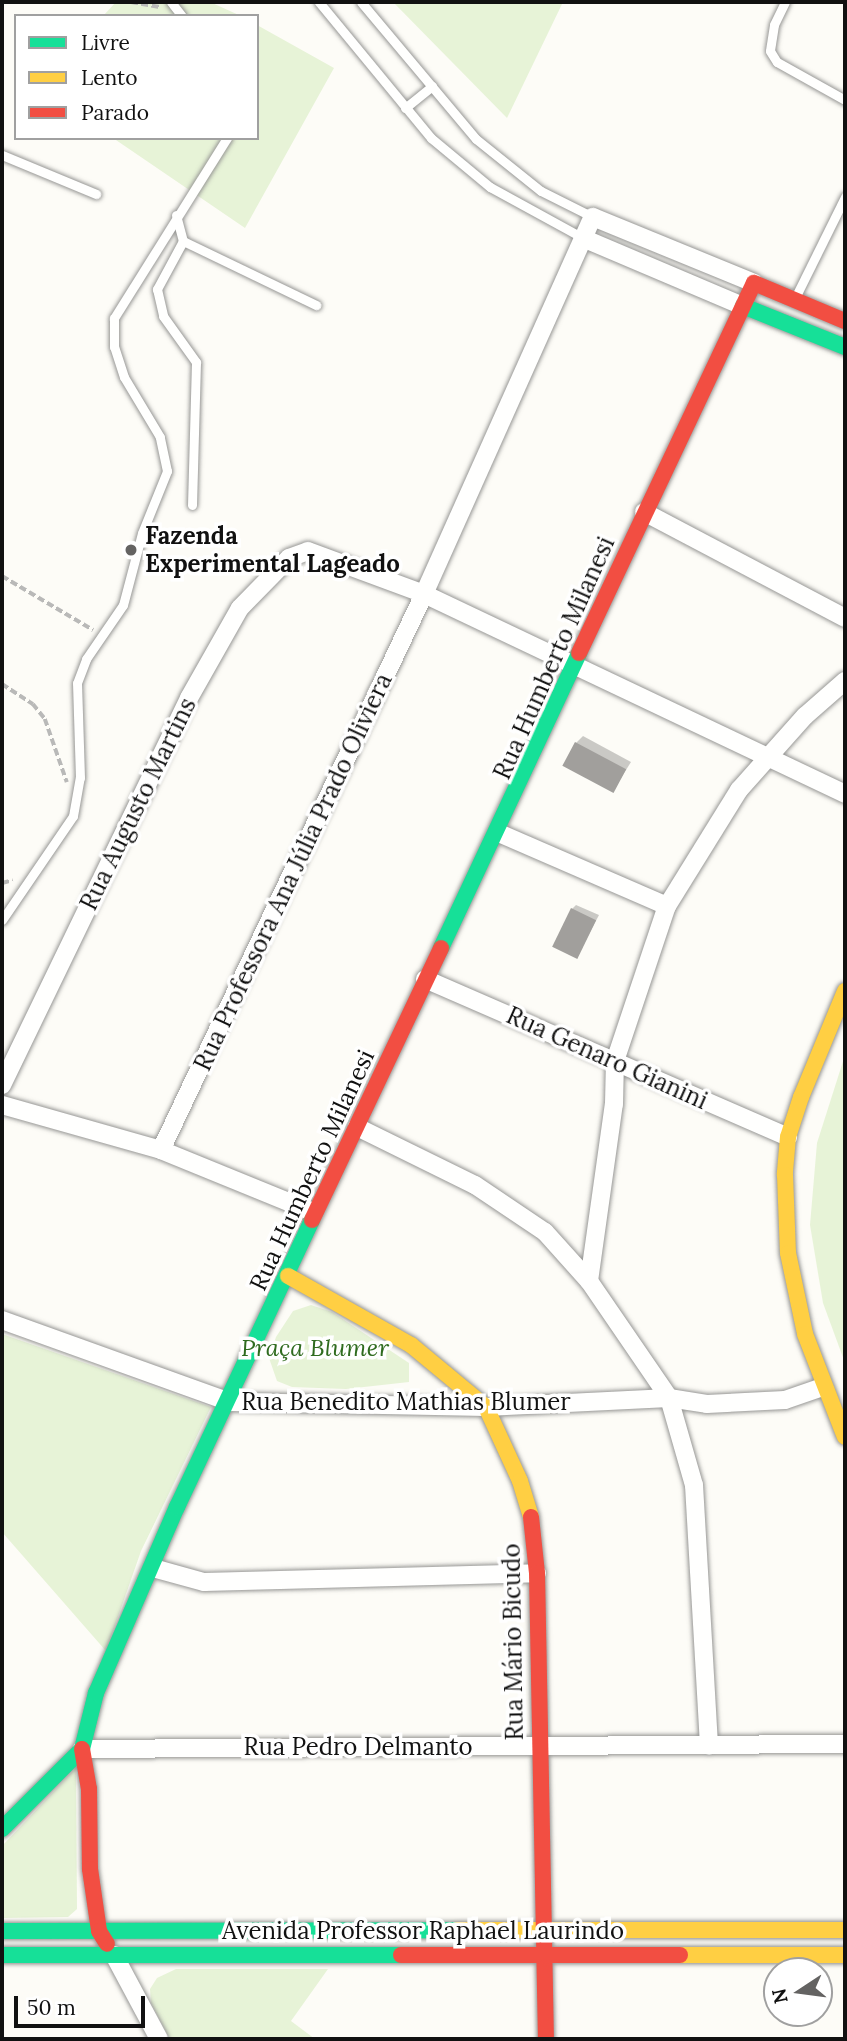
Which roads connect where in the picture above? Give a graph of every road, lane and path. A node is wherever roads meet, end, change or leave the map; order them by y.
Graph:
1 (131, 2) edge
2 (319, 2) edge
3 (361, 2) edge
4 (785, 2) edge
5 (176, 9) edge
6 (432, 86) junction
7 (845, 100) edge
8 (404, 108) junction
9 (226, 140) edge
10 (2, 155) edge
11 (96, 194) dead end
12 (845, 197) edge
13 (176, 215) junction
14 (593, 217) junction
15 (585, 239) junction
16 (183, 241) junction
17 (754, 283) junction
18 (795, 300) junction
19 (316, 305) dead end
20 (743, 306) junction
21 (845, 321) edge
22 (845, 347) edge
23 (192, 505) dead end
24 (644, 512) junction
25 (2, 576) edge
26 (424, 594) junction
27 (845, 618) edge
28 (102, 634) junction
29 (576, 668) junction
30 (845, 681) edge
31 (2, 684) edge
32 (766, 759) junction
33 (845, 794) edge
34 (77, 797) junction
35 (499, 833) junction
36 (667, 906) junction
37 (2, 920) edge
38 (425, 979) junction
39 (845, 991) edge
40 (615, 1061) junction
41 (2, 1085) edge
42 (2, 1105) edge
43 (357, 1127) junction
44 (788, 1137) junction
45 (161, 1150) junction
46 (313, 1212) junction
47 (288, 1276) junction
48 (589, 1280) junction
49 (2, 1320) edge
50 (822, 1387) junction
51 (669, 1398) junction
52 (230, 1402) junction
53 (486, 1407) junction
54 (845, 1437) edge
55 (153, 1568) junction
56 (537, 1573) junction
57 (845, 1744) edge
58 (537, 1746) junction
59 (709, 1746) junction
60 (82, 1749) junction
61 (2, 1829) edge
62 (845, 1930) edge
63 (2, 1931) edge
64 (99, 1931) junction
65 (546, 1931) junction
66 (546, 1953) junction
67 (2, 1955) edge
68 (114, 1955) junction
69 (845, 1955) edge
70 (159, 2039) edge
71 (546, 2039) edge

1 - 5 path
2 - 8 lane
3 - 6 lane
4 - 7 lane
6 - 8 lane
6 - 14 lane
8 - 15 lane
9 - 13 lane
10 - 11 lane
12 - 18 lane
13 - 16 lane
13 - 28 lane
14 - 15 street, Rua Professora Ana Júlia Prado Oliviera
14 - 17 street
15 - 20 street
15 - 26 street, Rua Professora Ana Júlia Prado Oliviera
16 - 19 lane
16 - 23 lane
17 - 18 main road
17 - 20 main road, Rua Humberto Milanesi
18 - 21 main road
20 - 22 main road
20 - 24 main road, Rua Humberto Milanesi
24 - 27 street
24 - 29 main road, Rua Humberto Milanesi
25 - 28 path
26 - 29 street
26 - 41 street, Rua Augusto Martins
26 - 45 street, Rua Professora Ana Júlia Prado Oliviera
28 - 34 lane
29 - 32 street
29 - 35 main road, Rua Humberto Milanesi
30 - 32 street
31 - 34 path
32 - 33 street
32 - 36 street
34 - 37 lane
35 - 36 street
35 - 38 main road, Rua Humberto Milanesi
36 - 40 street
38 - 40 street, Rua Genaro Gianini
38 - 43 main road, Rua Humberto Milanesi
39 - 44 main road
40 - 44 street, Rua Genaro Gianini
40 - 48 street
42 - 45 street
43 - 46 main road, Rua Humberto Milanesi
43 - 48 street
44 - 50 main road
45 - 46 street
46 - 47 main road, Rua Humberto Milanesi
47 - 52 main road, Rua Humberto Milanesi
47 - 53 main road, Rua Mário Bicudo
48 - 51 street
49 - 52 street, Rua Benedito Mathias Blumer
50 - 51 street, Rua Benedito Mathias Blumer
50 - 54 main road
51 - 53 street, Rua Benedito Mathias Blumer
51 - 59 street
52 - 53 street, Rua Benedito Mathias Blumer
52 - 55 main road, Rua Humberto Milanesi
53 - 56 main road, Rua Mário Bicudo
55 - 56 street
55 - 60 main road, Rua Humberto Milanesi
56 - 58 main road, Rua Mário Bicudo
57 - 59 street, Rua Pedro Delmanto
58 - 59 street, Rua Pedro Delmanto
58 - 60 street, Rua Pedro Delmanto
58 - 65 main road, Rua Mário Bicudo
60 - 61 main road
60 - 64 main road
62 - 65 main road, Avenida Professor Raphael Laurindo
63 - 64 main road, Avenida Professor Raphael Laurindo
64 - 65 main road, Avenida Professor Raphael Laurindo
64 - 68 main road
65 - 66 main road, Rua Mário Bicudo
66 - 68 main road, Avenida Professor Raphael Laurindo
66 - 69 main road, Avenida Professor Raphael Laurindo
66 - 71 main road, Rua Mário Bicudo
67 - 68 main road, Avenida Professor Raphael Laurindo
68 - 70 street

